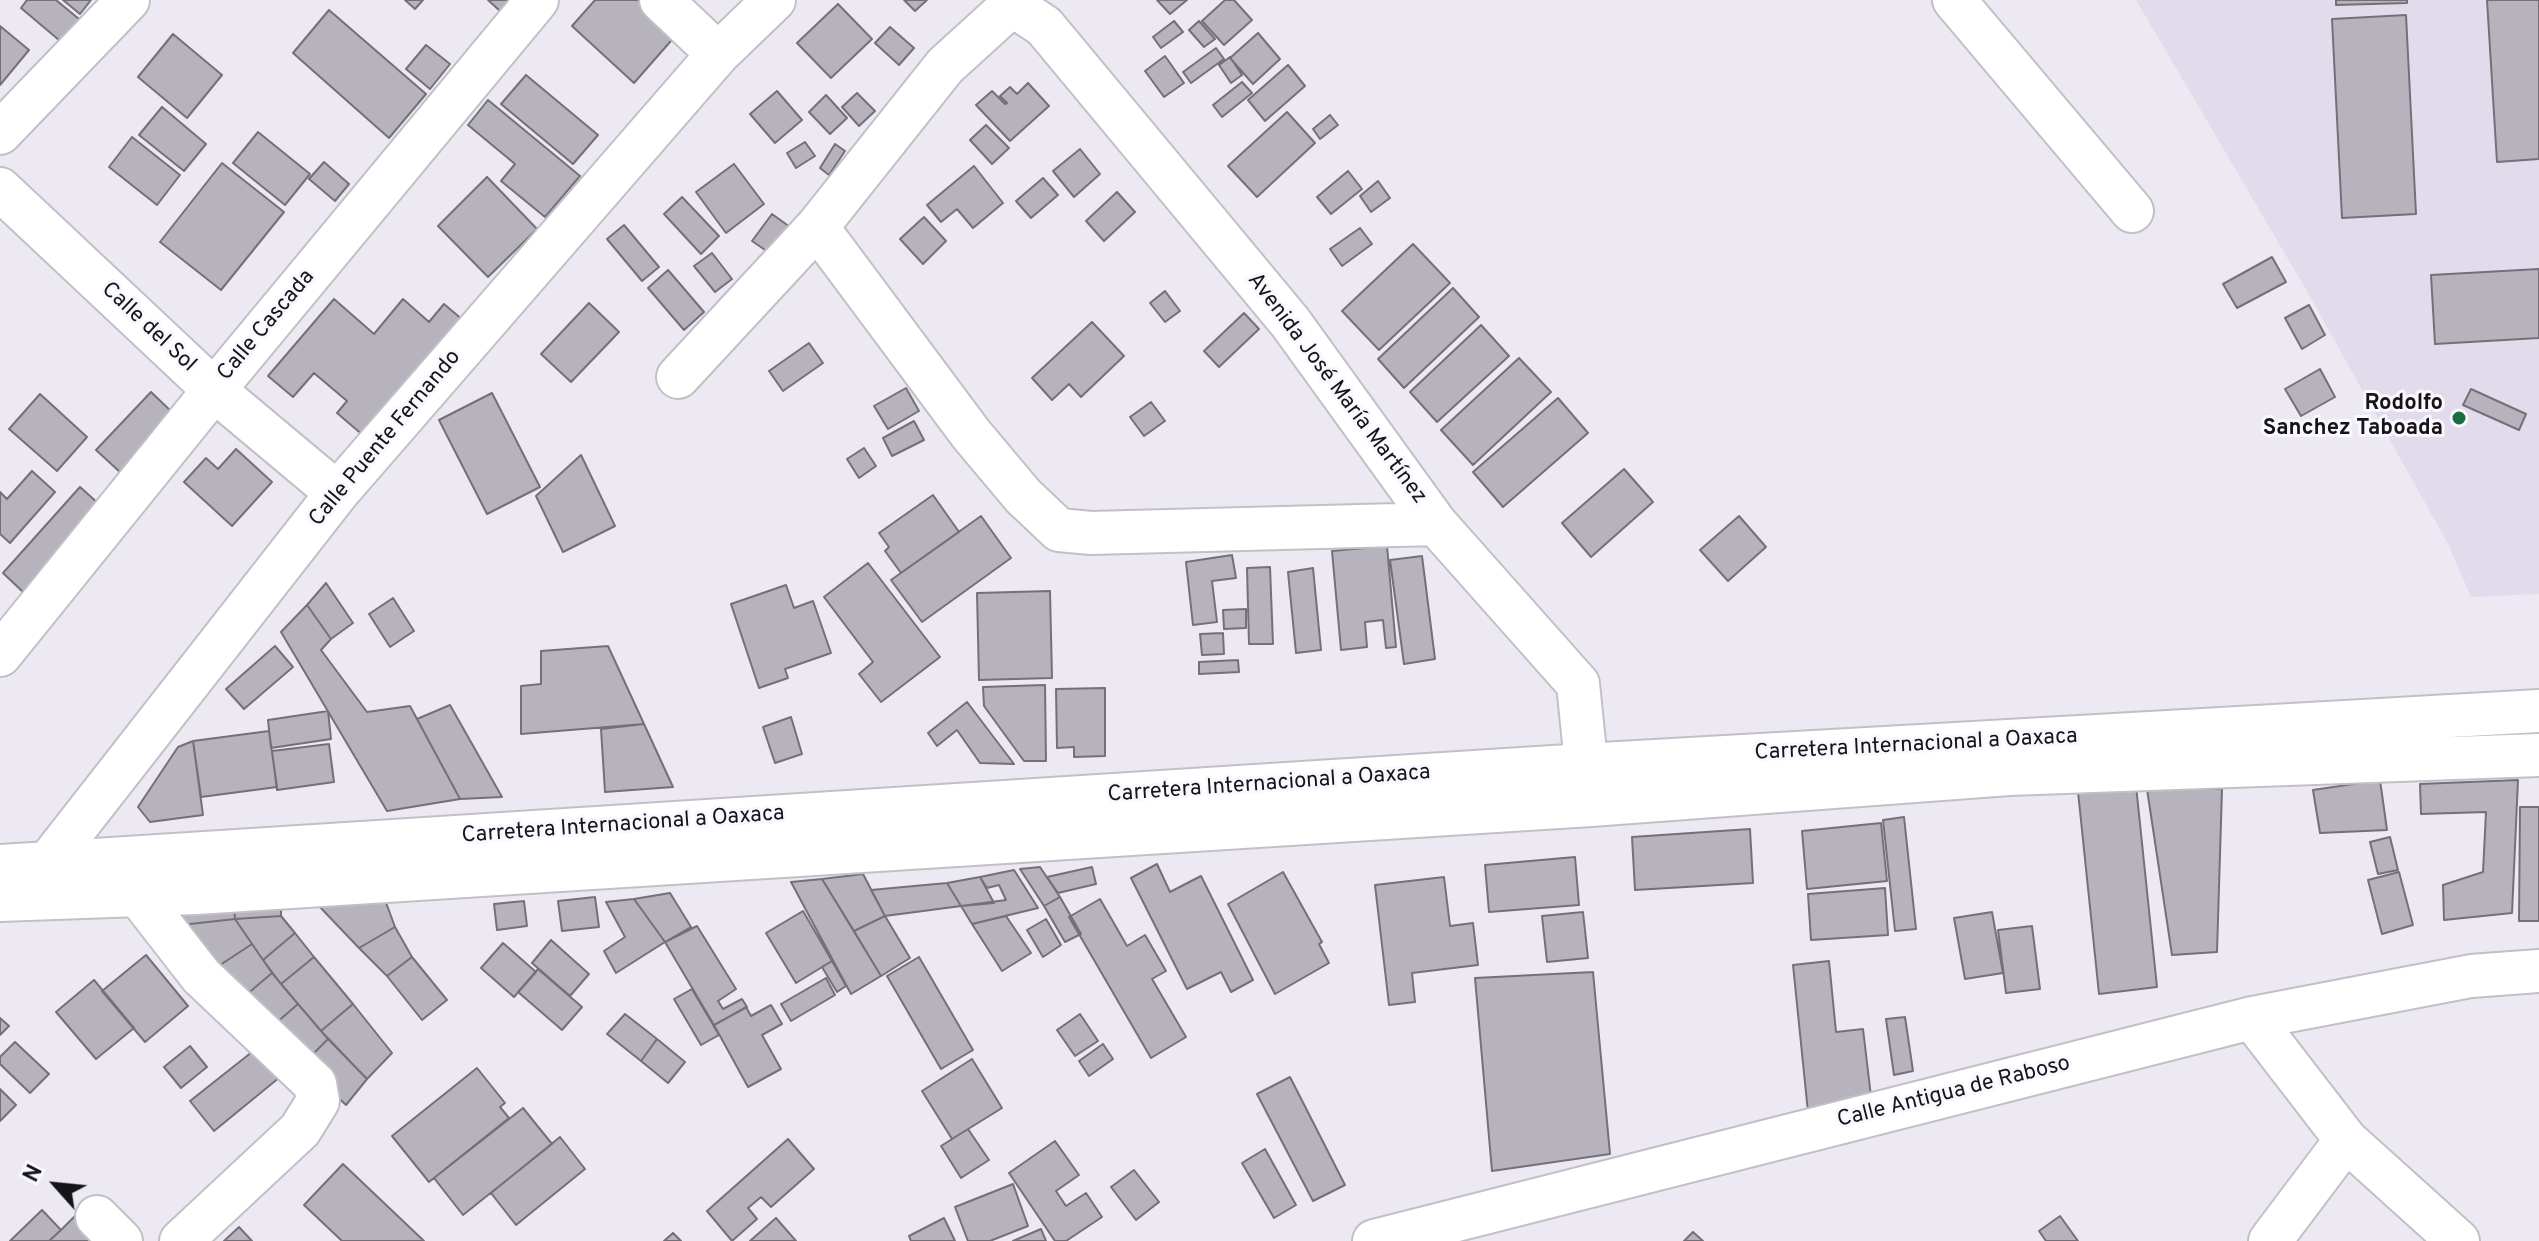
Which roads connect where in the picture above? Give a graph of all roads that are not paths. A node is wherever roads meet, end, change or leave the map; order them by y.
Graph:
1 (128, 0) edge
2 (537, 0) edge
3 (661, 0) edge
4 (774, 0) edge
5 (1954, 0) edge
6 (718, 54) junction
7 (0, 133) edge
8 (0, 189) edge
9 (2132, 211) dead end
10 (817, 227) junction
11 (678, 377) dead end
12 (214, 390) junction
13 (337, 493) junction
14 (1436, 524) junction
15 (0, 655) edge
16 (2539, 711) edge
17 (2539, 755) edge
18 (1588, 785) junction
19 (1456, 793) junction
20 (45, 864) junction
21 (138, 895) junction
22 (6, 898) edge
23 (2539, 971) edge
24 (2252, 1018) junction
25 (2346, 1140) junction
26 (181, 1241) edge
27 (1374, 1241) edge
28 (2270, 1241) edge
29 (2458, 1241) edge

1 - 7 street
2 - 12 street, Calle Cascada
3 - 6 street
4 - 6 street, Calle Puente Fernando
5 - 9 street
6 - 13 street, Calle Puente Fernando
8 - 12 street, Calle del Sol
10 - 11 street
10 - 14 street
10 - 14 street, Avenida José María Martínez
12 - 13 street, Calle del Sol
12 - 15 street, Calle Cascada
13 - 20 street, Calle Puente Fernando
14 - 18 street, Avenida José María Martínez
16 - 18 street, Carretera Internacional a Oaxaca
17 - 18 street, Carretera Internacional a Oaxaca
18 - 19 street, Carretera Internacional a Oaxaca
19 - 20 street, Carretera Internacional a Oaxaca
19 - 21 street, Carretera Internacional a Oaxaca
20 - 22 street, Calle Puente Fernando
21 - 22 street, Carretera Internacional a Oaxaca
21 - 26 street
23 - 24 street, Calle Antigua de Raboso
24 - 25 street
24 - 27 street, Calle Antigua de Raboso
25 - 28 street
25 - 29 street

